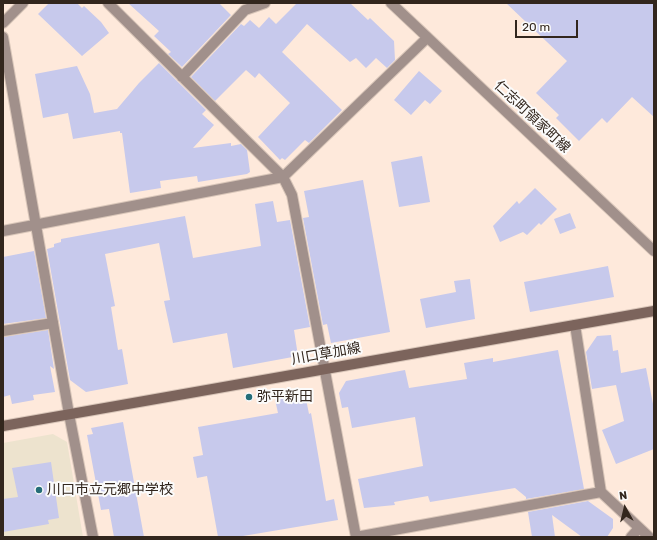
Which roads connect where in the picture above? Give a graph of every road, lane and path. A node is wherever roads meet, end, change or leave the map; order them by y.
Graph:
1 (23, 3) edge
2 (108, 3) edge
3 (265, 3) edge
4 (391, 3) edge
5 (3, 23) edge
6 (3, 37) edge
7 (427, 38) junction
8 (182, 77) junction
9 (283, 177) junction
10 (37, 225) junction
11 (3, 232) edge
12 (654, 251) edge
13 (654, 311) edge
14 (53, 322) junction
15 (575, 325) junction
16 (3, 331) edge
17 (324, 368) junction
18 (69, 414) junction
19 (3, 426) edge
20 (601, 492) junction
21 (639, 528) junction
22 (93, 537) edge
23 (356, 537) edge
24 (632, 537) edge
25 (649, 537) edge

1 - 5 street
2 - 8 street
3 - 8 street
4 - 7 street, 仁志町領家町線
6 - 10 street
7 - 9 street
7 - 12 street, 仁志町領家町線
8 - 9 street
9 - 10 street
9 - 17 street
10 - 11 street
10 - 14 street
13 - 15 main road, 川口草加線
14 - 16 street
14 - 18 street
15 - 17 main road, 川口草加線
15 - 20 street
17 - 18 main road, 川口草加線
17 - 23 street
18 - 19 main road, 川口草加線
18 - 22 street
20 - 21 street
20 - 23 street
21 - 24 street
21 - 25 street

